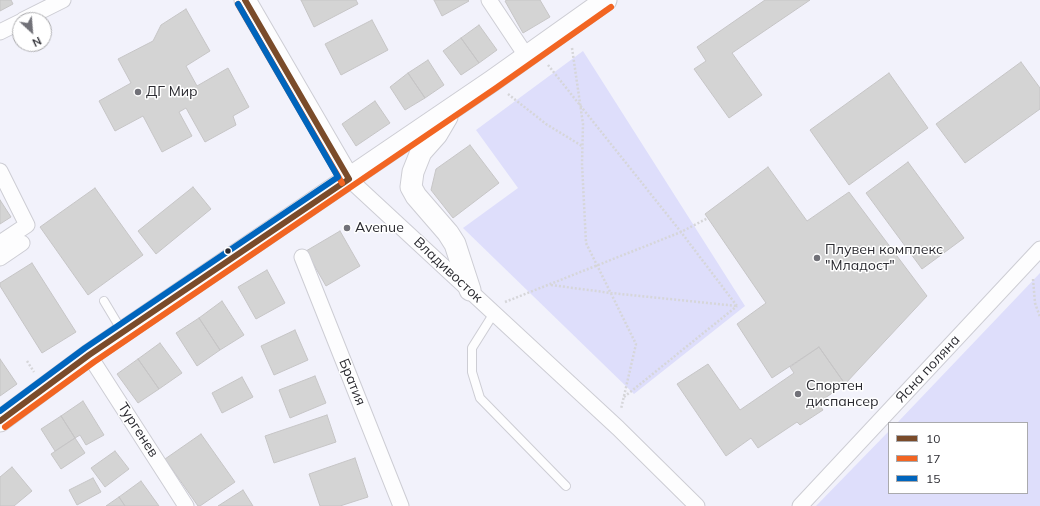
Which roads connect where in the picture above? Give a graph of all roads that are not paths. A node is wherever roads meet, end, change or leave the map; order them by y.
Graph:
1 (64, 0) edge
2 (244, 0) edge
3 (489, 0) edge
4 (606, 0) edge
5 (39, 12) edge
6 (12, 26) edge
7 (0, 32) edge
8 (532, 54) junction
9 (450, 110) junction
10 (0, 171) edge
11 (349, 178) junction
12 (0, 243) edge
13 (22, 243) dead end
14 (1035, 254) edge
15 (302, 257) dead end
16 (0, 258) edge
17 (470, 290) junction
18 (104, 301) dead end
19 (492, 310) junction
20 (122, 332) junction
21 (89, 355) junction
22 (0, 422) edge
23 (566, 486) dead end
24 (186, 506) edge
25 (401, 506) edge
26 (697, 506) edge
27 (800, 506) edge

1 - 5 street
2 - 11 street, Владивосток
3 - 8 street
4 - 8 street
6 - 7 street
8 - 9 street
9 - 11 street
9 - 17 street
10 - 12 street
11 - 17 street, Владивосток
11 - 20 street
13 - 16 street
14 - 27 street, Ясна поляна
15 - 25 street, Братия
17 - 19 street, Владивосток
18 - 20 lane
19 - 23 lane
19 - 26 street, Владивосток
20 - 21 street
21 - 22 street
21 - 24 street, Тургенев

